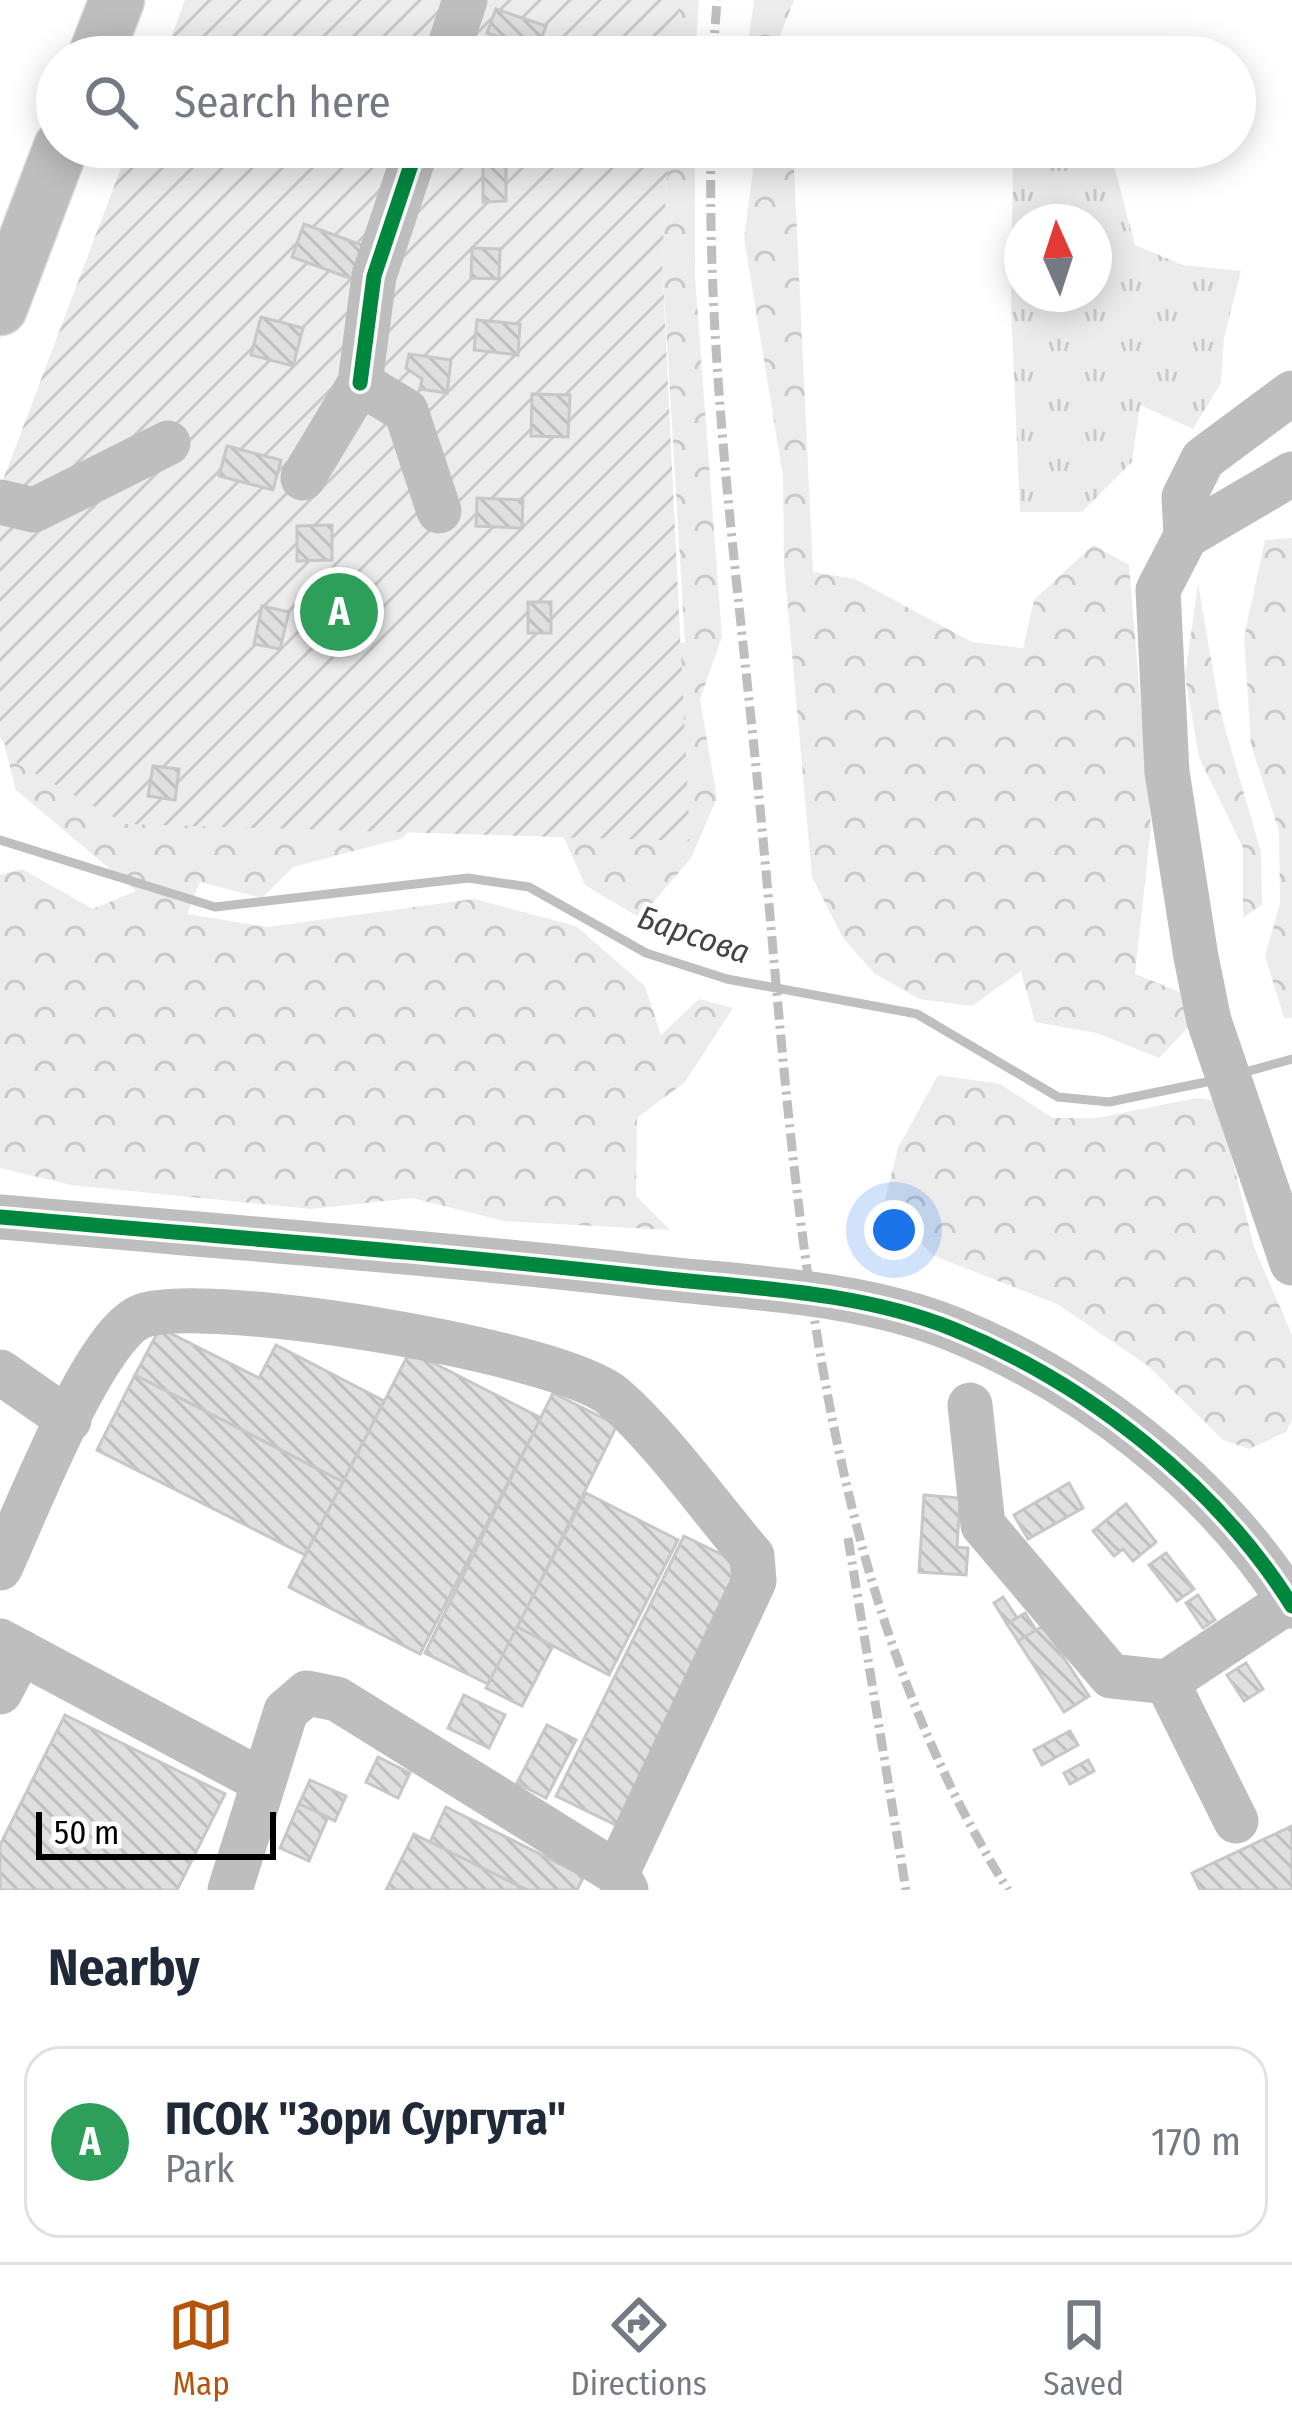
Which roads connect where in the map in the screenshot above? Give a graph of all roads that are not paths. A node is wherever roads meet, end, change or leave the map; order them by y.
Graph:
1 (117, 0) edge
2 (465, 0) edge
3 (103, 36) edge
4 (453, 36) edge
5 (53, 168) edge
6 (409, 168) edge
7 (0, 308) edge
8 (360, 383) junction
9 (1292, 394) edge
10 (168, 443) dead end
11 (1292, 474) edge
12 (303, 478) dead end
13 (0, 502) edge
14 (439, 512) dead end
15 (1186, 536) junction
16 (0, 1217) edge
17 (1292, 1263) edge
18 (0, 1372) edge
19 (970, 1405) dead end
20 (69, 1420) junction
21 (0, 1568) edge
22 (1291, 1604) edge
23 (10, 1646) edge
24 (1167, 1682) junction
25 (0, 1692) edge
26 (262, 1780) junction
27 (1235, 1821) dead end
28 (622, 1882) edge
29 (230, 1890) edge

1 - 3 main road
2 - 4 street
5 - 7 main road
6 - 8 street
8 - 12 street
8 - 14 street
9 - 15 street
10 - 13 street
11 - 15 street
15 - 17 street
16 - 22 street
18 - 20 street
19 - 24 street
20 - 21 street
20 - 28 street
22 - 24 street
23 - 25 street
23 - 26 street
24 - 27 street
26 - 28 street
26 - 29 street

